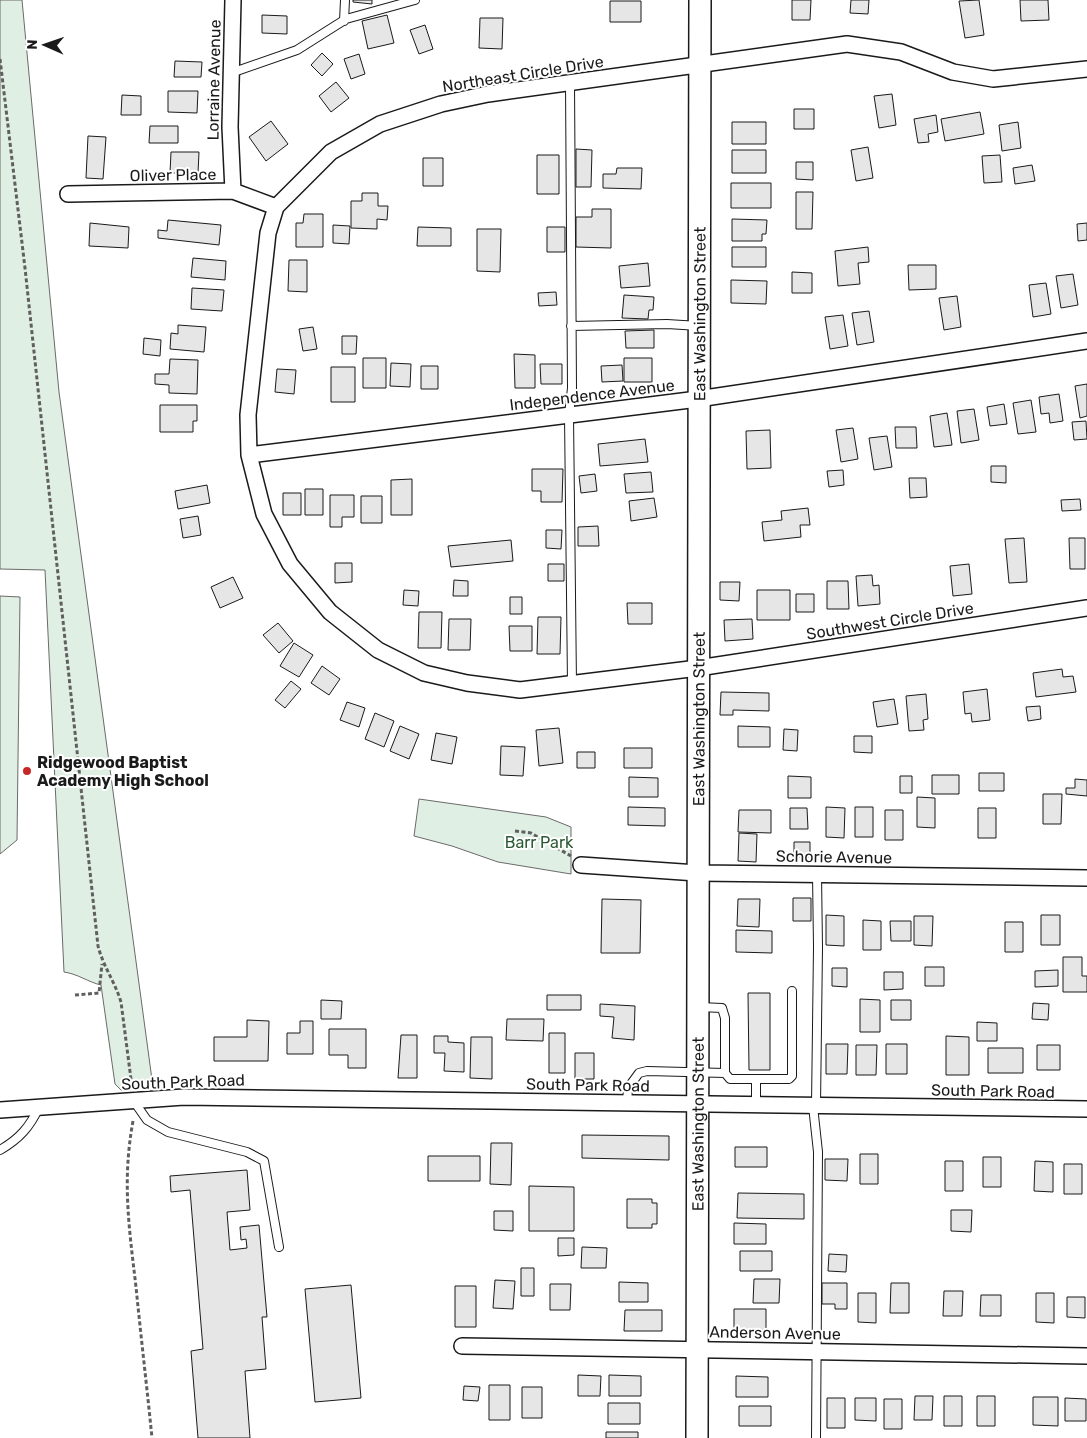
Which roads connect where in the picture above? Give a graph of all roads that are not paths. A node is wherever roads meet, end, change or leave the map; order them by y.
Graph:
1 (233, 0) edge
2 (345, 0) edge
3 (415, 0) edge
4 (700, 0) edge
5 (344, 21) junction
6 (700, 66) junction
7 (1087, 70) edge
8 (231, 73) junction
9 (570, 83) junction
10 (233, 191) junction
11 (68, 194) dead end
12 (276, 207) junction
13 (571, 326) junction
14 (699, 326) junction
15 (1087, 341) edge
16 (698, 399) junction
17 (569, 415) junction
18 (250, 455) junction
19 (1087, 608) edge
20 (698, 668) junction
21 (572, 684) junction
22 (581, 866) road end
23 (697, 873) junction
24 (817, 874) junction
25 (1087, 878) edge
26 (792, 991) dead end
27 (697, 1006) junction
28 (696, 1073) junction
29 (725, 1073) junction
30 (756, 1079) junction
31 (134, 1100) junction
32 (627, 1103) junction
33 (696, 1104) junction
34 (756, 1105) junction
35 (815, 1106) junction
36 (39, 1107) junction
37 (1087, 1109) edge
38 (0, 1110) edge
39 (0, 1150) edge
40 (280, 1247) dead end
41 (462, 1346) dead end
42 (698, 1349) junction
43 (817, 1351) junction
44 (1087, 1356) edge
45 (697, 1438) edge
46 (816, 1438) edge

1 - 8 street, Lorraine Avenue
2 - 5 lane
3 - 5 lane
4 - 6 street, East Washington Street
5 - 8 lane
6 - 7 street, Northeast Circle Drive
6 - 9 street, Northeast Circle Drive
6 - 14 street, East Washington Street
8 - 10 street, Lorraine Avenue
9 - 12 street, Northeast Circle Drive
9 - 13 lane
10 - 11 street, Oliver Place
10 - 12 street, Oliver Place
12 - 18 street, Northeast Circle Drive
13 - 14 lane
13 - 17 lane
14 - 16 street, East Washington Street
15 - 16 street, Independence Avenue
16 - 17 street, Independence Avenue
16 - 20 street, East Washington Street
17 - 18 street, Independence Avenue
17 - 21 lane
18 - 21 street, Northeast Circle Drive
19 - 20 street, Southwest Circle Drive
20 - 21 street, Southwest Circle Drive
20 - 23 street, East Washington Street
22 - 23 street, Schorie Avenue
23 - 24 street, Schorie Avenue
23 - 27 street, East Washington Street
24 - 25 street, Schorie Avenue
24 - 35 lane
26 - 30 lane
27 - 28 street, East Washington Street
27 - 29 lane
28 - 29 lane
28 - 32 lane
28 - 33 street, East Washington Street
29 - 30 lane
30 - 34 lane
31 - 32 street, South Park Road
31 - 36 street, South Park Road
31 - 40 lane
32 - 33 street, South Park Road
33 - 34 street, South Park Road
33 - 42 street, East Washington Street
34 - 35 street, South Park Road
35 - 37 street, South Park Road
35 - 43 lane
36 - 38 street, South Park Road
36 - 39 lane
41 - 42 street, Anderson Avenue
42 - 43 street, Anderson Avenue
42 - 45 street, East Washington Street
43 - 44 street, Anderson Avenue
43 - 46 lane

